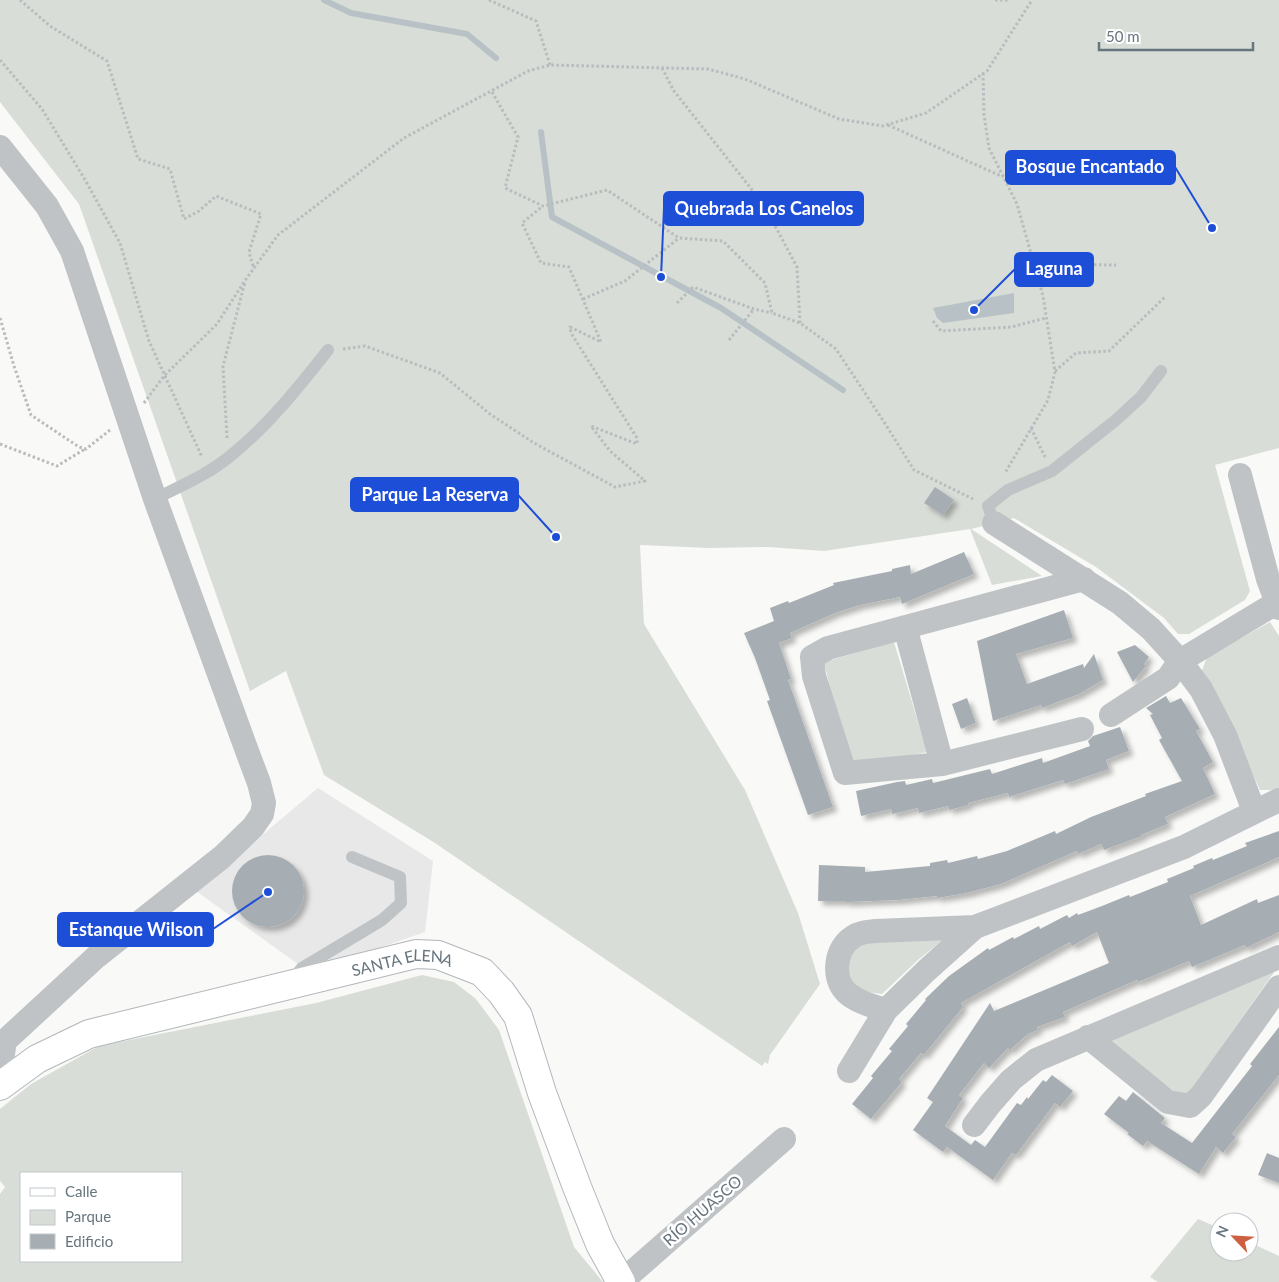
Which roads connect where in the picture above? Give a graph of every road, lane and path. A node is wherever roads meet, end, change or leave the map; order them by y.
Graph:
1 (20, 0) edge
2 (489, 0) edge
3 (995, 0) edge
4 (1010, 0) edge
5 (1032, 0) edge
6 (0, 60) edge
7 (550, 65) junction
8 (662, 68) junction
9 (983, 73) junction
10 (492, 92) junction
11 (887, 124) junction
12 (0, 147) edge
13 (1004, 177) junction
14 (543, 206) junction
15 (679, 238) junction
16 (1034, 264) junction
17 (1116, 265) dead end
18 (254, 270) junction
19 (246, 279) junction
20 (1166, 296) dead end
21 (583, 299) junction
22 (677, 303) dead end
23 (754, 309) junction
24 (772, 313) junction
25 (0, 318) edge
26 (1046, 318) junction
27 (933, 321) dead end
28 (800, 323) junction
29 (729, 340) dead end
30 (328, 350) joint
31 (1161, 371) dead end
32 (1055, 372) junction
33 (164, 376) junction
34 (127, 418) junction
35 (1031, 428) junction
36 (0, 444) edge
37 (86, 449) junction
38 (228, 458) junction
39 (209, 471) junction
40 (1052, 472) junction
41 (1005, 474) dead end
42 (1240, 475) dead end
43 (155, 498) junction
44 (991, 515) junction
45 (1084, 579) junction
46 (1278, 605) edge
47 (905, 627) junction
48 (1180, 661) junction
49 (1111, 715) dead end
50 (1082, 729) dead end
51 (942, 764) junction
52 (1279, 800) edge
53 (1279, 809) edge
54 (1254, 812) junction
55 (352, 857) dead end
56 (975, 927) junction
57 (1279, 957) edge
58 (286, 986) junction
59 (1279, 987) edge
60 (886, 1010) junction
61 (1088, 1037) junction
62 (849, 1071) dead end
63 (0, 1073) edge
64 (0, 1086) edge
65 (974, 1125) dead end
66 (784, 1139) dead end
67 (621, 1282) edge

1 - 18 path
2 - 7 path
3 - 4 path
5 - 9 path
6 - 33 path
7 - 8 path
7 - 10 path
8 - 11 path
8 - 28 path
9 - 11 path
9 - 13 path
10 - 14 path
10 - 18 path
11 - 13 path
12 - 34 street
13 - 16 path
14 - 15 path
14 - 21 path
15 - 21 path
15 - 24 path
16 - 17 path
16 - 26 path
18 - 19 path
19 - 33 path
19 - 38 path
20 - 32 path
21 - 30 path
22 - 23 path
23 - 24 path
23 - 29 path
24 - 28 path
25 - 37 path
26 - 27 path
26 - 32 path
28 - 44 path
30 - 38 lane
31 - 40 lane
32 - 35 path
33 - 39 path
34 - 37 path
34 - 43 street
35 - 40 path
35 - 41 path
36 - 37 path
38 - 39 lane
39 - 43 lane
40 - 44 lane
42 - 46 street
43 - 63 street
44 - 45 street
45 - 47 street
45 - 48 street
46 - 48 street
47 - 51 street
47 - 51 street
48 - 49 street
48 - 54 street
50 - 51 street
52 - 54 street
53 - 54 street
54 - 56 street
55 - 58 lane
56 - 60 street
56 - 60 street
57 - 61 street
58 - 64 street, SANTA ELENA
58 - 67 street, SANTA ELENA
59 - 61 street
60 - 62 street
61 - 65 street
66 - 67 street, RÍO HUASCO

